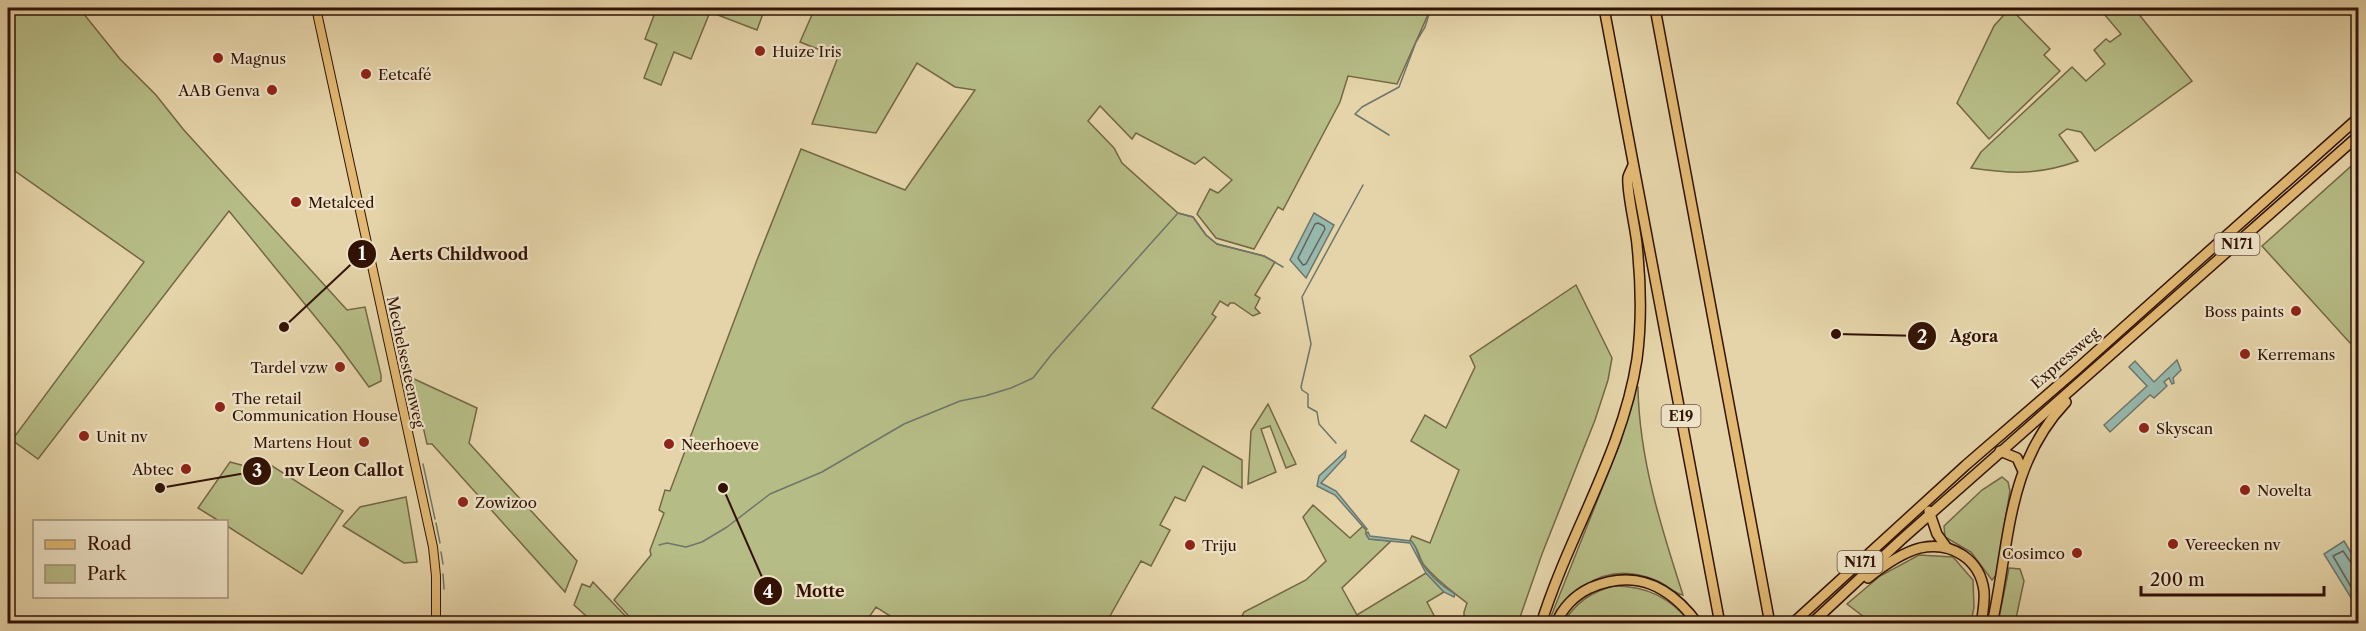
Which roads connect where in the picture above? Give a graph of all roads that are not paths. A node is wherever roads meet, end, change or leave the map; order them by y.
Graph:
1 (316, 8) edge
2 (1604, 8) edge
3 (1655, 8) edge
4 (2358, 117) edge
5 (2358, 136) edge
6 (1638, 210) junction
7 (2076, 388) junction
8 (1982, 450) junction
9 (2003, 451) junction
10 (2022, 469) junction
11 (1928, 500) junction
12 (1929, 516) junction
13 (1947, 548) junction
14 (1837, 600) junction
15 (436, 620) edge
16 (1541, 624) edge
17 (1556, 624) edge
18 (1698, 624) edge
19 (1720, 624) edge
20 (1770, 624) edge
21 (1792, 624) edge
22 (1811, 624) edge
23 (1981, 624) edge
24 (1992, 624) edge

1 - 15 main road, Mechelsesteenweg
2 - 6 highway
3 - 20 highway
4 - 8 highway, Expressweg / N171
5 - 7 highway, Expressweg / N171
6 - 16 highway
6 - 19 highway, E19
7 - 9 highway, Expressweg / N171
7 - 10 highway
8 - 9 highway
8 - 11 highway, Expressweg / N171
9 - 10 highway
9 - 12 highway, Expressweg / N171
10 - 24 highway
11 - 12 highway
11 - 21 highway, Expressweg / N171
12 - 13 highway
12 - 14 highway, Expressweg / N171
13 - 14 highway
13 - 23 highway
14 - 22 highway, Expressweg / N171
17 - 18 highway

